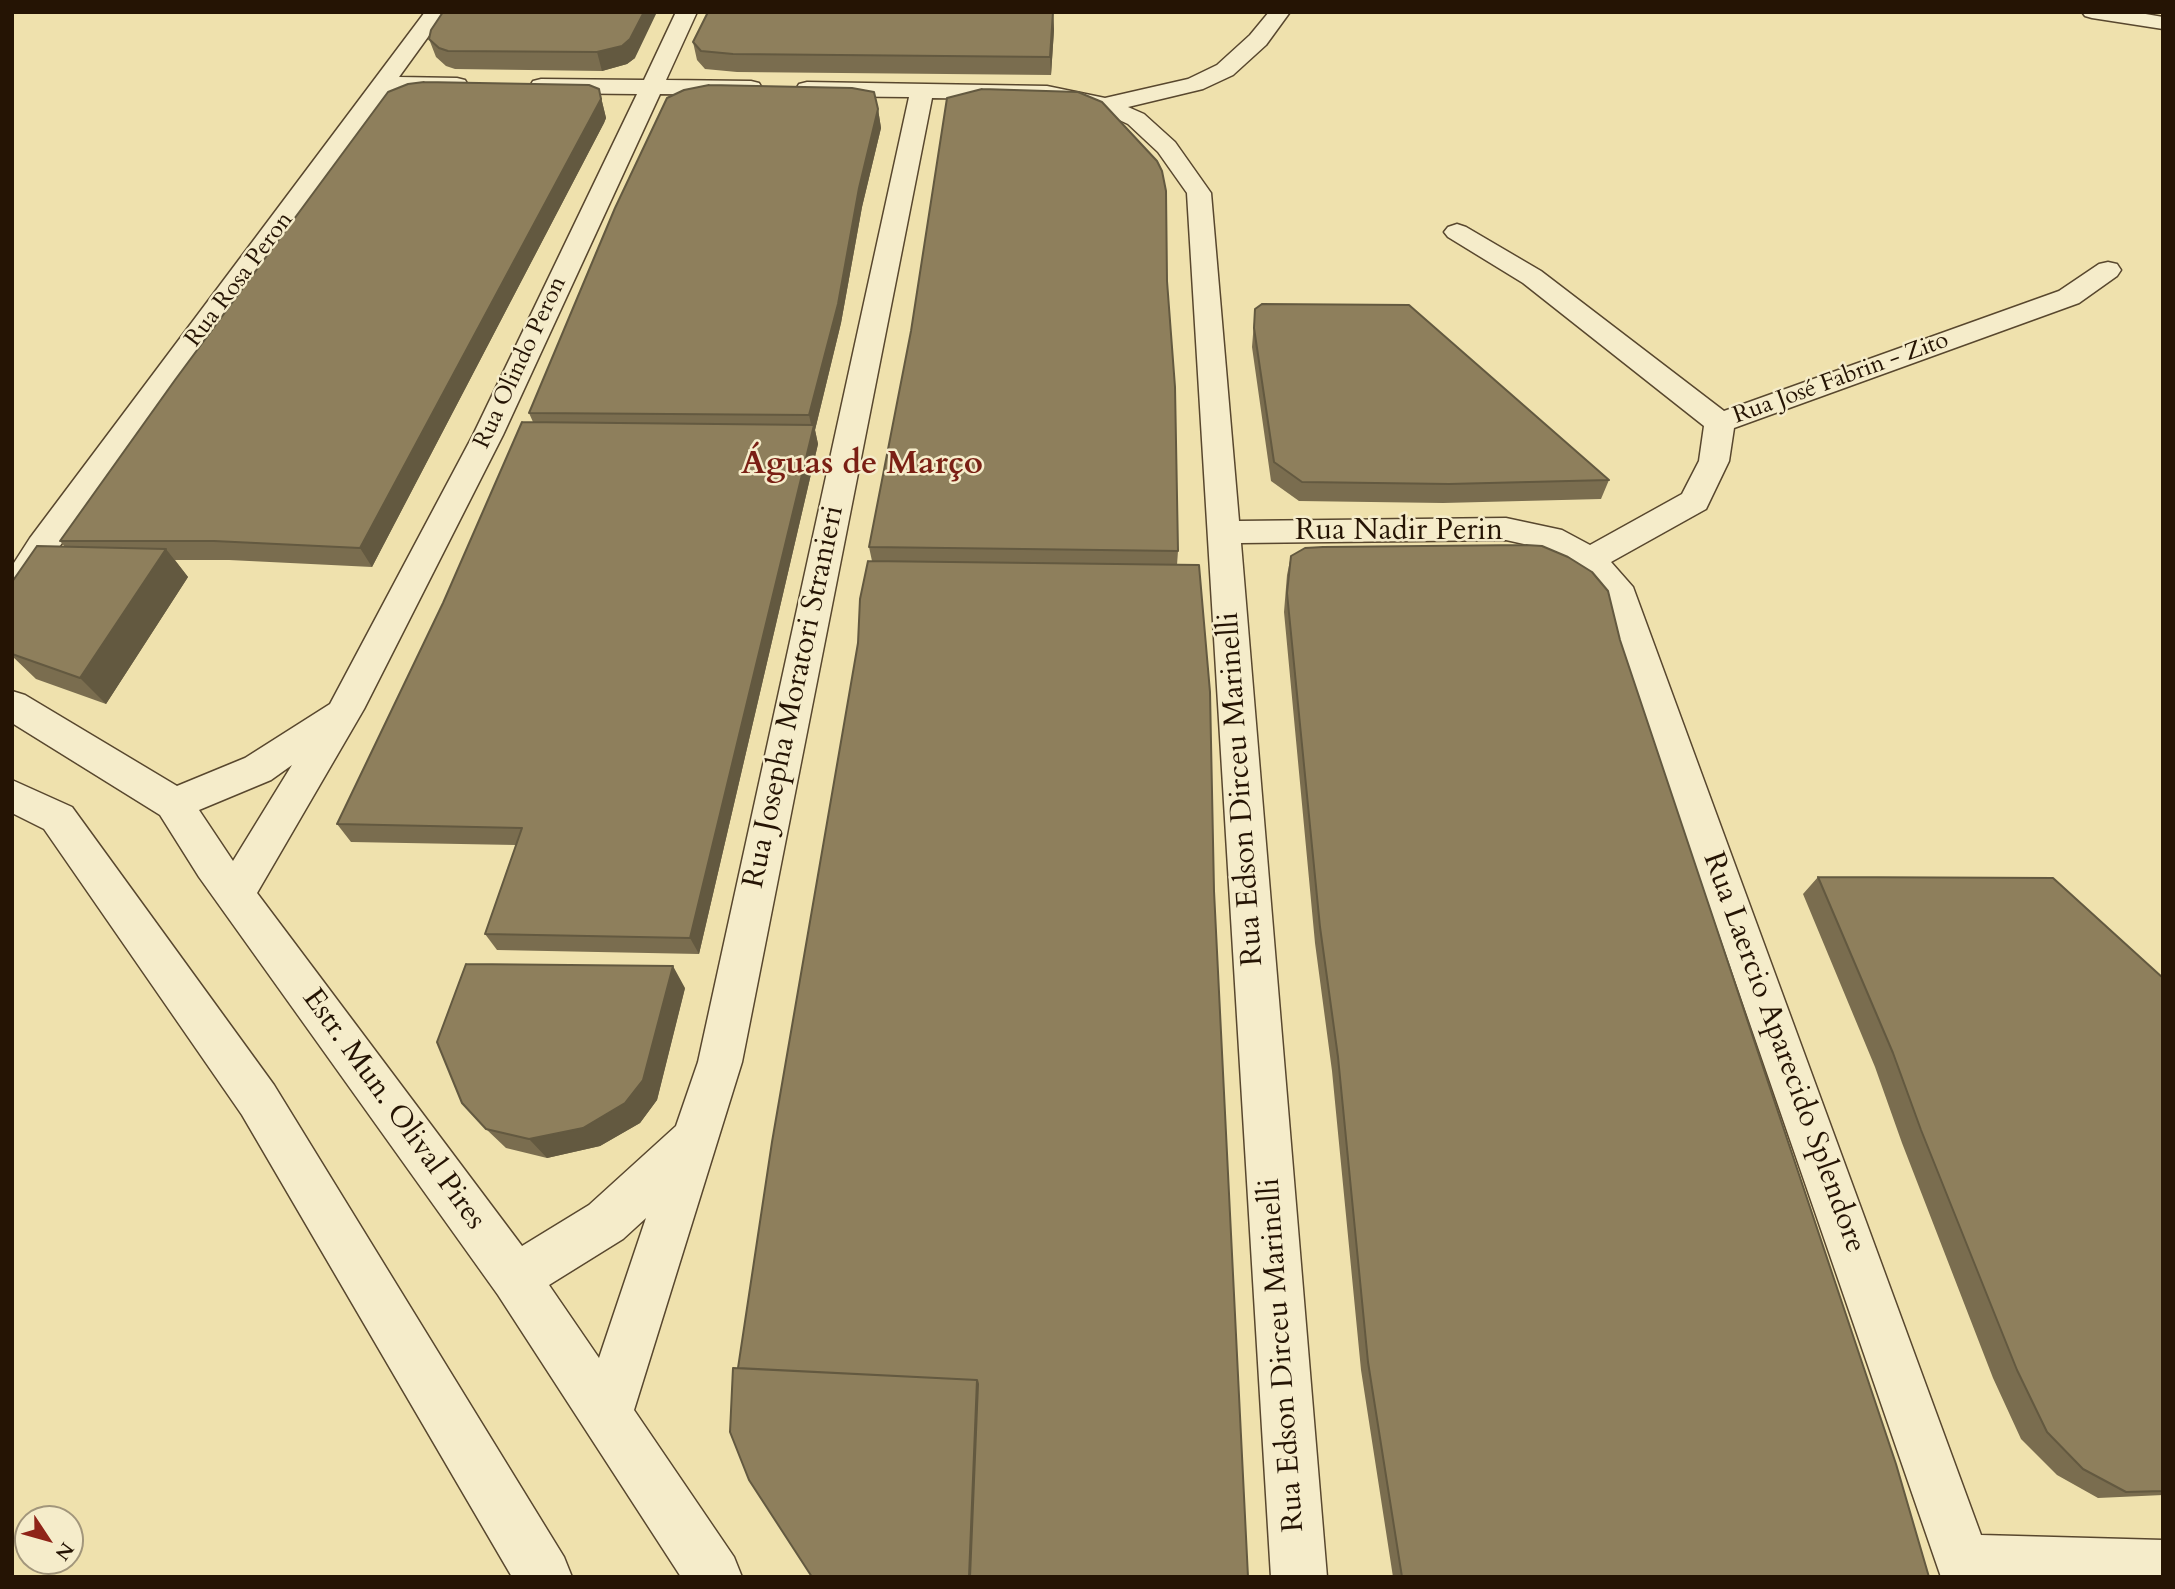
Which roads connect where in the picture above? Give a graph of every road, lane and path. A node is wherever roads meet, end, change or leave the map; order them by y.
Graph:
1 (436, 12) edge
2 (687, 12) edge
3 (1280, 12) edge
4 (2092, 12) edge
5 (2163, 23) edge
6 (385, 84) junction
7 (478, 85) edge
8 (518, 86) edge
9 (651, 87) junction
10 (922, 90) junction
11 (1105, 104) junction
12 (1457, 232) dead end
13 (2108, 270) dead end
14 (1720, 424) junction
15 (1224, 533) junction
16 (42, 546) junction
17 (1580, 554) junction
18 (12, 569) edge
19 (12, 594) edge
20 (12, 705) edge
21 (346, 709) junction
22 (12, 795) edge
23 (174, 804) junction
24 (234, 893) junction
25 (697, 1138) junction
26 (515, 1278) junction
27 (606, 1415) junction
28 (2163, 1568) edge
29 (1967, 1569) edge
30 (544, 1577) edge
31 (714, 1577) edge
32 (1300, 1577) edge

1 - 6 street, Rua Rosa Peron
2 - 9 street, Rua Olindo Peron
3 - 11 street
4 - 5 street
6 - 7 street
6 - 16 street, Rua Rosa Peron
8 - 9 street, Rua Edson Dirceu Marinelli
9 - 10 street, Rua Edson Dirceu Marinelli
9 - 21 street, Rua Olindo Peron
10 - 11 street, Rua Edson Dirceu Marinelli
10 - 25 street, Rua Josepha Moratori Stranieri
11 - 15 street, Rua Edson Dirceu Marinelli
12 - 14 street
13 - 14 street, Rua José Fabrin - Zito
14 - 17 street, Rua José Fabrin - Zito
15 - 17 street, Rua Nadir Perin
15 - 32 street, Rua Edson Dirceu Marinelli
16 - 18 street, Rua Rosa Peron
16 - 19 street, Rua Rosa Peron
17 - 29 street, Rua Laercio Aparecido Splendore
20 - 23 street, Estr. Mun. Olival Pires
21 - 23 street, Rua Olindo Peron
21 - 24 street, Rua Olindo Peron
22 - 30 street
23 - 24 street, Estr. Mun. Olival Pires
24 - 26 street, Estr. Mun. Olival Pires
25 - 26 street
25 - 27 street, Rua Josepha Moratori Stranieri
26 - 27 street, Estr. Mun. Olival Pires
27 - 31 street, Estr. Mun. Olival Pires
28 - 29 street

